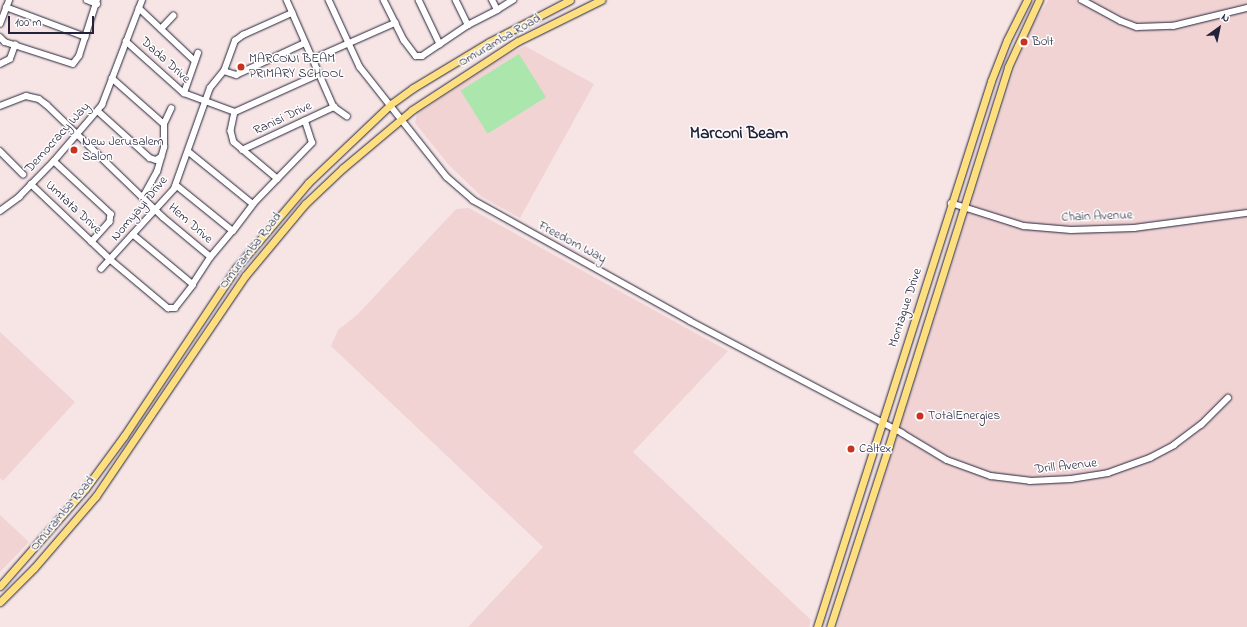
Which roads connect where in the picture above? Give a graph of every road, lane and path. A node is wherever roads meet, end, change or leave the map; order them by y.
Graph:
1 (9, 0) edge
2 (87, 0) edge
3 (142, 0) edge
4 (287, 0) edge
5 (329, 0) edge
6 (384, 0) edge
7 (419, 0) edge
8 (456, 0) edge
9 (492, 0) edge
10 (513, 0) edge
11 (570, 0) edge
12 (601, 0) edge
13 (1027, 0) edge
14 (1039, 0) edge
15 (1082, 0) edge
16 (97, 2) edge
17 (6, 7) junction
18 (139, 8) junction
19 (1247, 8) edge
20 (497, 10) junction
21 (292, 13) junction
22 (173, 16) dead end
23 (395, 23) junction
24 (0, 24) edge
25 (468, 25) junction
26 (161, 28) junction
27 (0, 37) edge
28 (86, 37) junction
29 (126, 41) junction
30 (305, 43) junction
31 (440, 44) junction
32 (15, 45) junction
33 (349, 46) junction
34 (198, 54) dead end
35 (313, 59) junction
36 (195, 62) junction
37 (0, 64) edge
38 (224, 71) junction
39 (319, 74) junction
40 (112, 78) junction
41 (184, 93) junction
42 (205, 101) junction
43 (391, 104) junction
44 (0, 106) edge
45 (334, 107) junction
46 (171, 108) dead end
47 (98, 111) junction
48 (235, 112) junction
49 (347, 116) dead end
50 (402, 117) junction
51 (305, 121) junction
52 (164, 124) junction
53 (78, 135) junction
54 (242, 150) junction
55 (0, 151) edge
56 (189, 152) junction
57 (161, 157) junction
58 (54, 161) junction
59 (23, 174) dead end
60 (278, 179) junction
61 (31, 184) junction
62 (176, 185) junction
63 (143, 197) junction
64 (951, 203) junction
65 (253, 204) junction
66 (962, 207) junction
67 (157, 210) junction
68 (0, 211) edge
69 (1247, 213) edge
70 (233, 231) junction
71 (133, 235) junction
72 (92, 242) junction
73 (211, 257) junction
74 (111, 260) junction
75 (101, 269) dead end
76 (193, 284) junction
77 (172, 310) joint
78 (1228, 398) dead end
79 (881, 422) junction
80 (894, 429) junction
81 (0, 586) edge
82 (0, 602) edge
83 (817, 627) edge
84 (830, 627) edge

1 - 17 street
2 - 16 street
3 - 18 street, Democracy Way
4 - 21 street
5 - 33 street, Freedom Way
6 - 23 street
7 - 31 street
8 - 25 street
9 - 20 street
10 - 20 street
11 - 43 main road, Omuramba Road
12 - 50 main road, Omuramba Road
13 - 64 main road, Montague Drive
14 - 66 main road, Montague Drive
15 - 19 street
16 - 28 street
17 - 24 street
17 - 28 street
18 - 26 street
18 - 29 street, Democracy Way
20 - 25 street
21 - 30 street
21 - 38 street, Nomyayi Drive
22 - 26 street
23 - 31 street
23 - 33 street
25 - 31 street
26 - 36 street
27 - 32 street
28 - 32 street
29 - 40 street, Democracy Way
29 - 41 street, Dada Drive
30 - 35 street
30 - 38 street
32 - 37 street
33 - 35 street
33 - 43 street, Freedom Way
34 - 36 street
35 - 39 street
36 - 41 street
38 - 42 street, Nomyayi Drive
39 - 45 street
39 - 48 street
40 - 47 street, Democracy Way
40 - 52 street
41 - 42 street, Dada Drive
42 - 48 street, Dada Drive
42 - 56 street, Nomyayi Drive
43 - 50 street, Freedom Way
43 - 81 main road, Omuramba Road
44 - 53 street, Hem Drive
45 - 49 street
45 - 51 street, Ranisi Drive
46 - 52 street
47 - 53 street, Democracy Way
47 - 57 street
48 - 54 street
50 - 79 street, Freedom Way
50 - 82 main road, Omuramba Road
51 - 54 street, Ranisi Drive
51 - 60 street
52 - 57 street
53 - 58 street, Democracy Way
53 - 63 street, Hem Drive
54 - 60 street
55 - 59 street
56 - 62 street, Nomyayi Drive
56 - 65 street
57 - 63 street
58 - 61 street, Democracy Way
58 - 72 street
60 - 65 street
61 - 68 street, Democracy Way
61 - 72 street, Umtata Drive
62 - 67 street, Nomyayi Drive
62 - 70 street
63 - 67 street, Hem Drive
64 - 66 street, Chain Avenue
64 - 79 main road, Montague Drive
65 - 70 street
66 - 69 street, Chain Avenue
66 - 80 main road, Montague Drive
67 - 71 street, Nomyayi Drive
67 - 73 street, Hem Drive
70 - 73 street
71 - 74 street, Nomyayi Drive
71 - 76 street
72 - 74 street, Umtata Drive
73 - 76 street, Hem Drive
74 - 75 street, Nomyayi Drive
74 - 77 street, Umtata Drive
76 - 77 street, Hem Drive
78 - 80 street, Drill Avenue
79 - 80 street, Freedom Way
79 - 83 main road, Montague Drive
80 - 84 main road, Montague Drive

